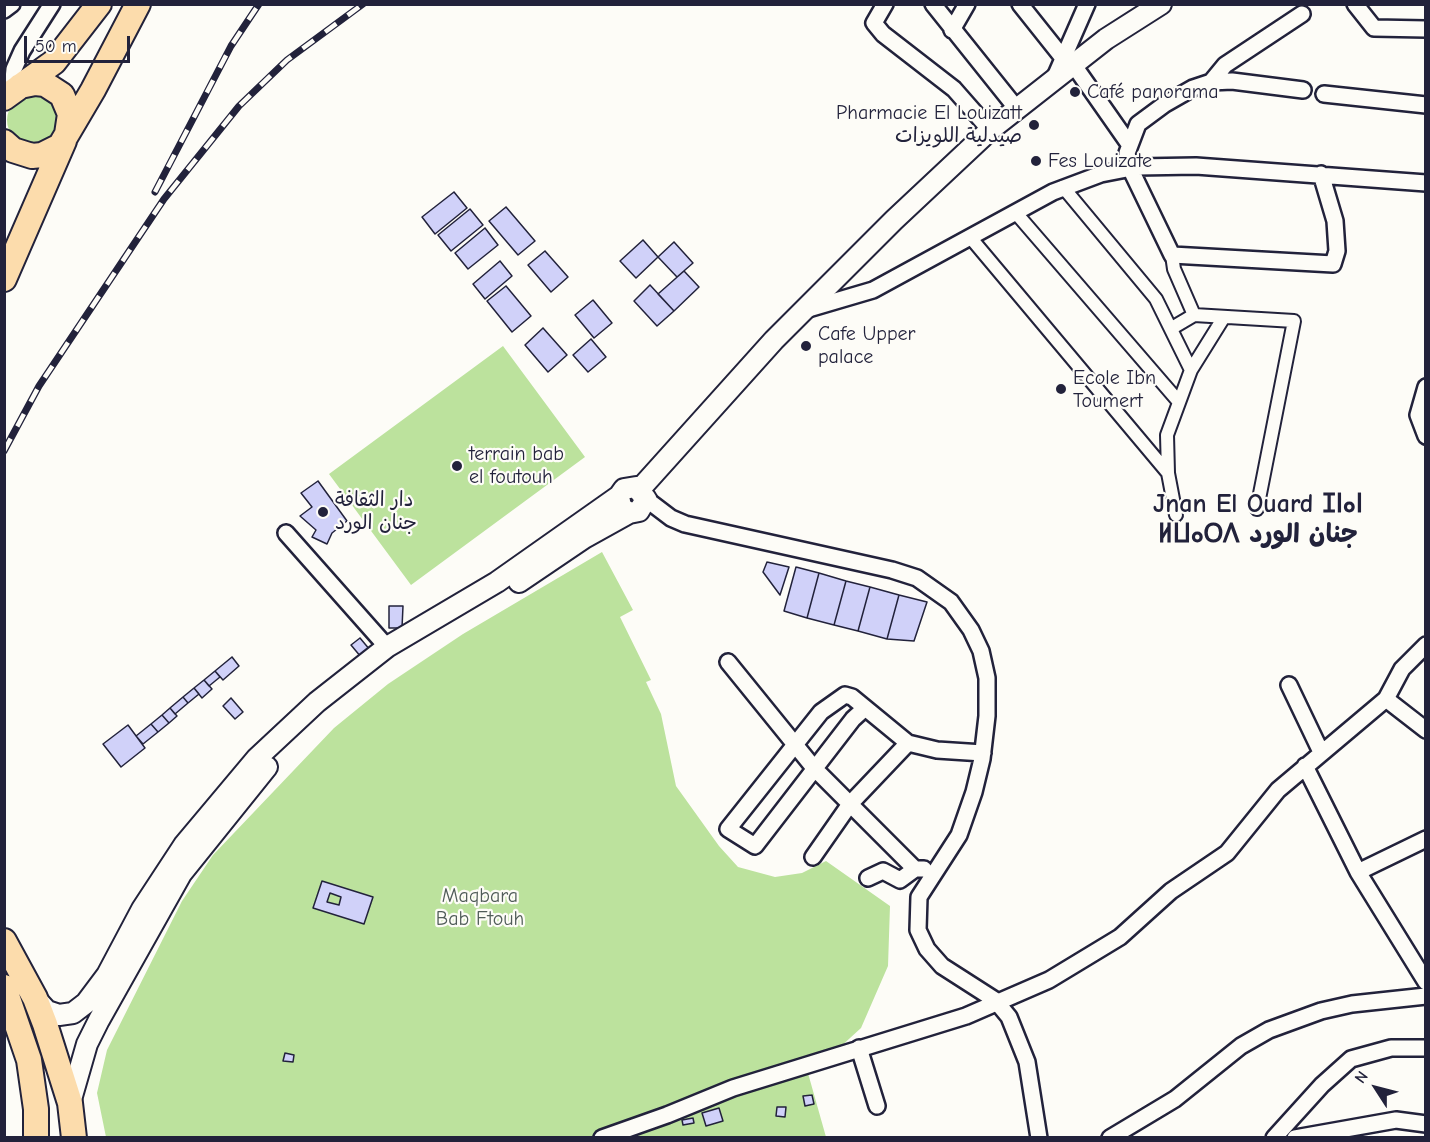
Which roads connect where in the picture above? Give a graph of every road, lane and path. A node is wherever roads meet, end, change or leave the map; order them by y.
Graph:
1 (12, 4) edge
2 (52, 4) edge
3 (99, 4) edge
4 (885, 4) edge
5 (933, 4) edge
6 (967, 4) edge
7 (1020, 4) edge
8 (1087, 4) edge
9 (1161, 4) edge
10 (1355, 4) edge
11 (140, 8) edge
12 (4, 10) edge
13 (1302, 14) dead end
14 (1425, 29) edge
15 (952, 30) junction
16 (1068, 61) junction
17 (1211, 82) junction
18 (1303, 90) dead end
19 (9, 93) edge
20 (1324, 94) dead end
21 (1425, 105) edge
22 (1017, 109) junction
23 (990, 130) junction
24 (67, 136) junction
25 (5, 143) edge
26 (1129, 144) junction
27 (1130, 168) junction
28 (1321, 174) junction
29 (1425, 183) edge
30 (1063, 188) junction
31 (1016, 213) junction
32 (970, 237) junction
33 (1172, 255) junction
34 (4, 279) edge
35 (805, 310) junction
36 (1194, 315) junction
37 (1224, 317) junction
38 (1172, 328) junction
39 (1191, 370) junction
40 (1425, 387) edge
41 (1179, 402) junction
42 (1425, 436) edge
43 (1168, 473) junction
44 (634, 502) junction
45 (1257, 509) dead end
46 (1176, 515) dead end
47 (286, 534) dead end
48 (1425, 645) edge
49 (387, 647) junction
50 (728, 662) dead end
51 (361, 675) junction
52 (1289, 686) dead end
53 (1386, 699) junction
54 (864, 709) junction
55 (1422, 725) edge
56 (908, 743) junction
57 (795, 745) junction
58 (1321, 752) junction
59 (983, 753) junction
60 (262, 763) junction
61 (1305, 766) junction
62 (814, 768) junction
63 (850, 804) junction
64 (1425, 839) edge
65 (813, 856) dead end
66 (915, 869) junction
67 (936, 870) junction
68 (1358, 872) junction
69 (868, 878) dead end
70 (4, 941) edge
71 (1425, 982) edge
72 (4, 987) edge
73 (1425, 996) edge
74 (35, 998) junction
75 (999, 1002) junction
76 (859, 1048) junction
77 (1425, 1048) edge
78 (70, 1103) junction
79 (877, 1106) dead end
80 (1425, 1124) edge
81 (1317, 1135) edge
82 (36, 1137) edge
83 (74, 1137) edge
84 (602, 1137) edge
85 (1040, 1137) edge
86 (1110, 1137) edge
87 (1274, 1137) edge
88 (1296, 1137) edge

1 - 12 street
2 - 19 street
3 - 19 main road
4 - 23 street
5 - 15 street
6 - 15 street
7 - 16 street
8 - 16 street
9 - 16 street
10 - 14 street
11 - 24 main road
13 - 17 street
15 - 22 street
16 - 22 street
16 - 26 street
17 - 18 street
17 - 26 street
19 - 24 main road
20 - 21 street
22 - 23 street
23 - 35 street
24 - 25 main road
24 - 34 main road
26 - 27 street
27 - 28 street
27 - 30 street
27 - 33 street
28 - 29 street
28 - 33 street
30 - 31 street
30 - 38 street
31 - 32 street
31 - 41 street
32 - 35 street
32 - 43 street
33 - 36 street
35 - 44 street
36 - 37 street
36 - 38 street
37 - 39 street
37 - 45 street
38 - 39 street
39 - 41 street
40 - 42 street
41 - 43 street
43 - 46 street
44 - 49 street
44 - 51 street
44 - 59 street
47 - 49 street
48 - 53 street
49 - 51 street
50 - 57 street
51 - 60 street
52 - 58 street
53 - 55 street
53 - 58 street
54 - 56 street
54 - 57 street
54 - 62 street
56 - 59 street
56 - 63 street
57 - 62 street
57 - 62 street
58 - 61 street
59 - 67 street
60 - 74 street
60 - 78 street
61 - 68 street
61 - 75 street
62 - 63 street
63 - 65 street
63 - 66 street
64 - 68 street
66 - 67 street
66 - 69 street
67 - 75 street
68 - 71 street
70 - 74 main road
72 - 82 main road
73 - 86 street
74 - 78 main road
75 - 76 street
75 - 85 street
76 - 79 street
76 - 84 street
77 - 87 street
78 - 83 main road
80 - 81 street
81 - 88 street

